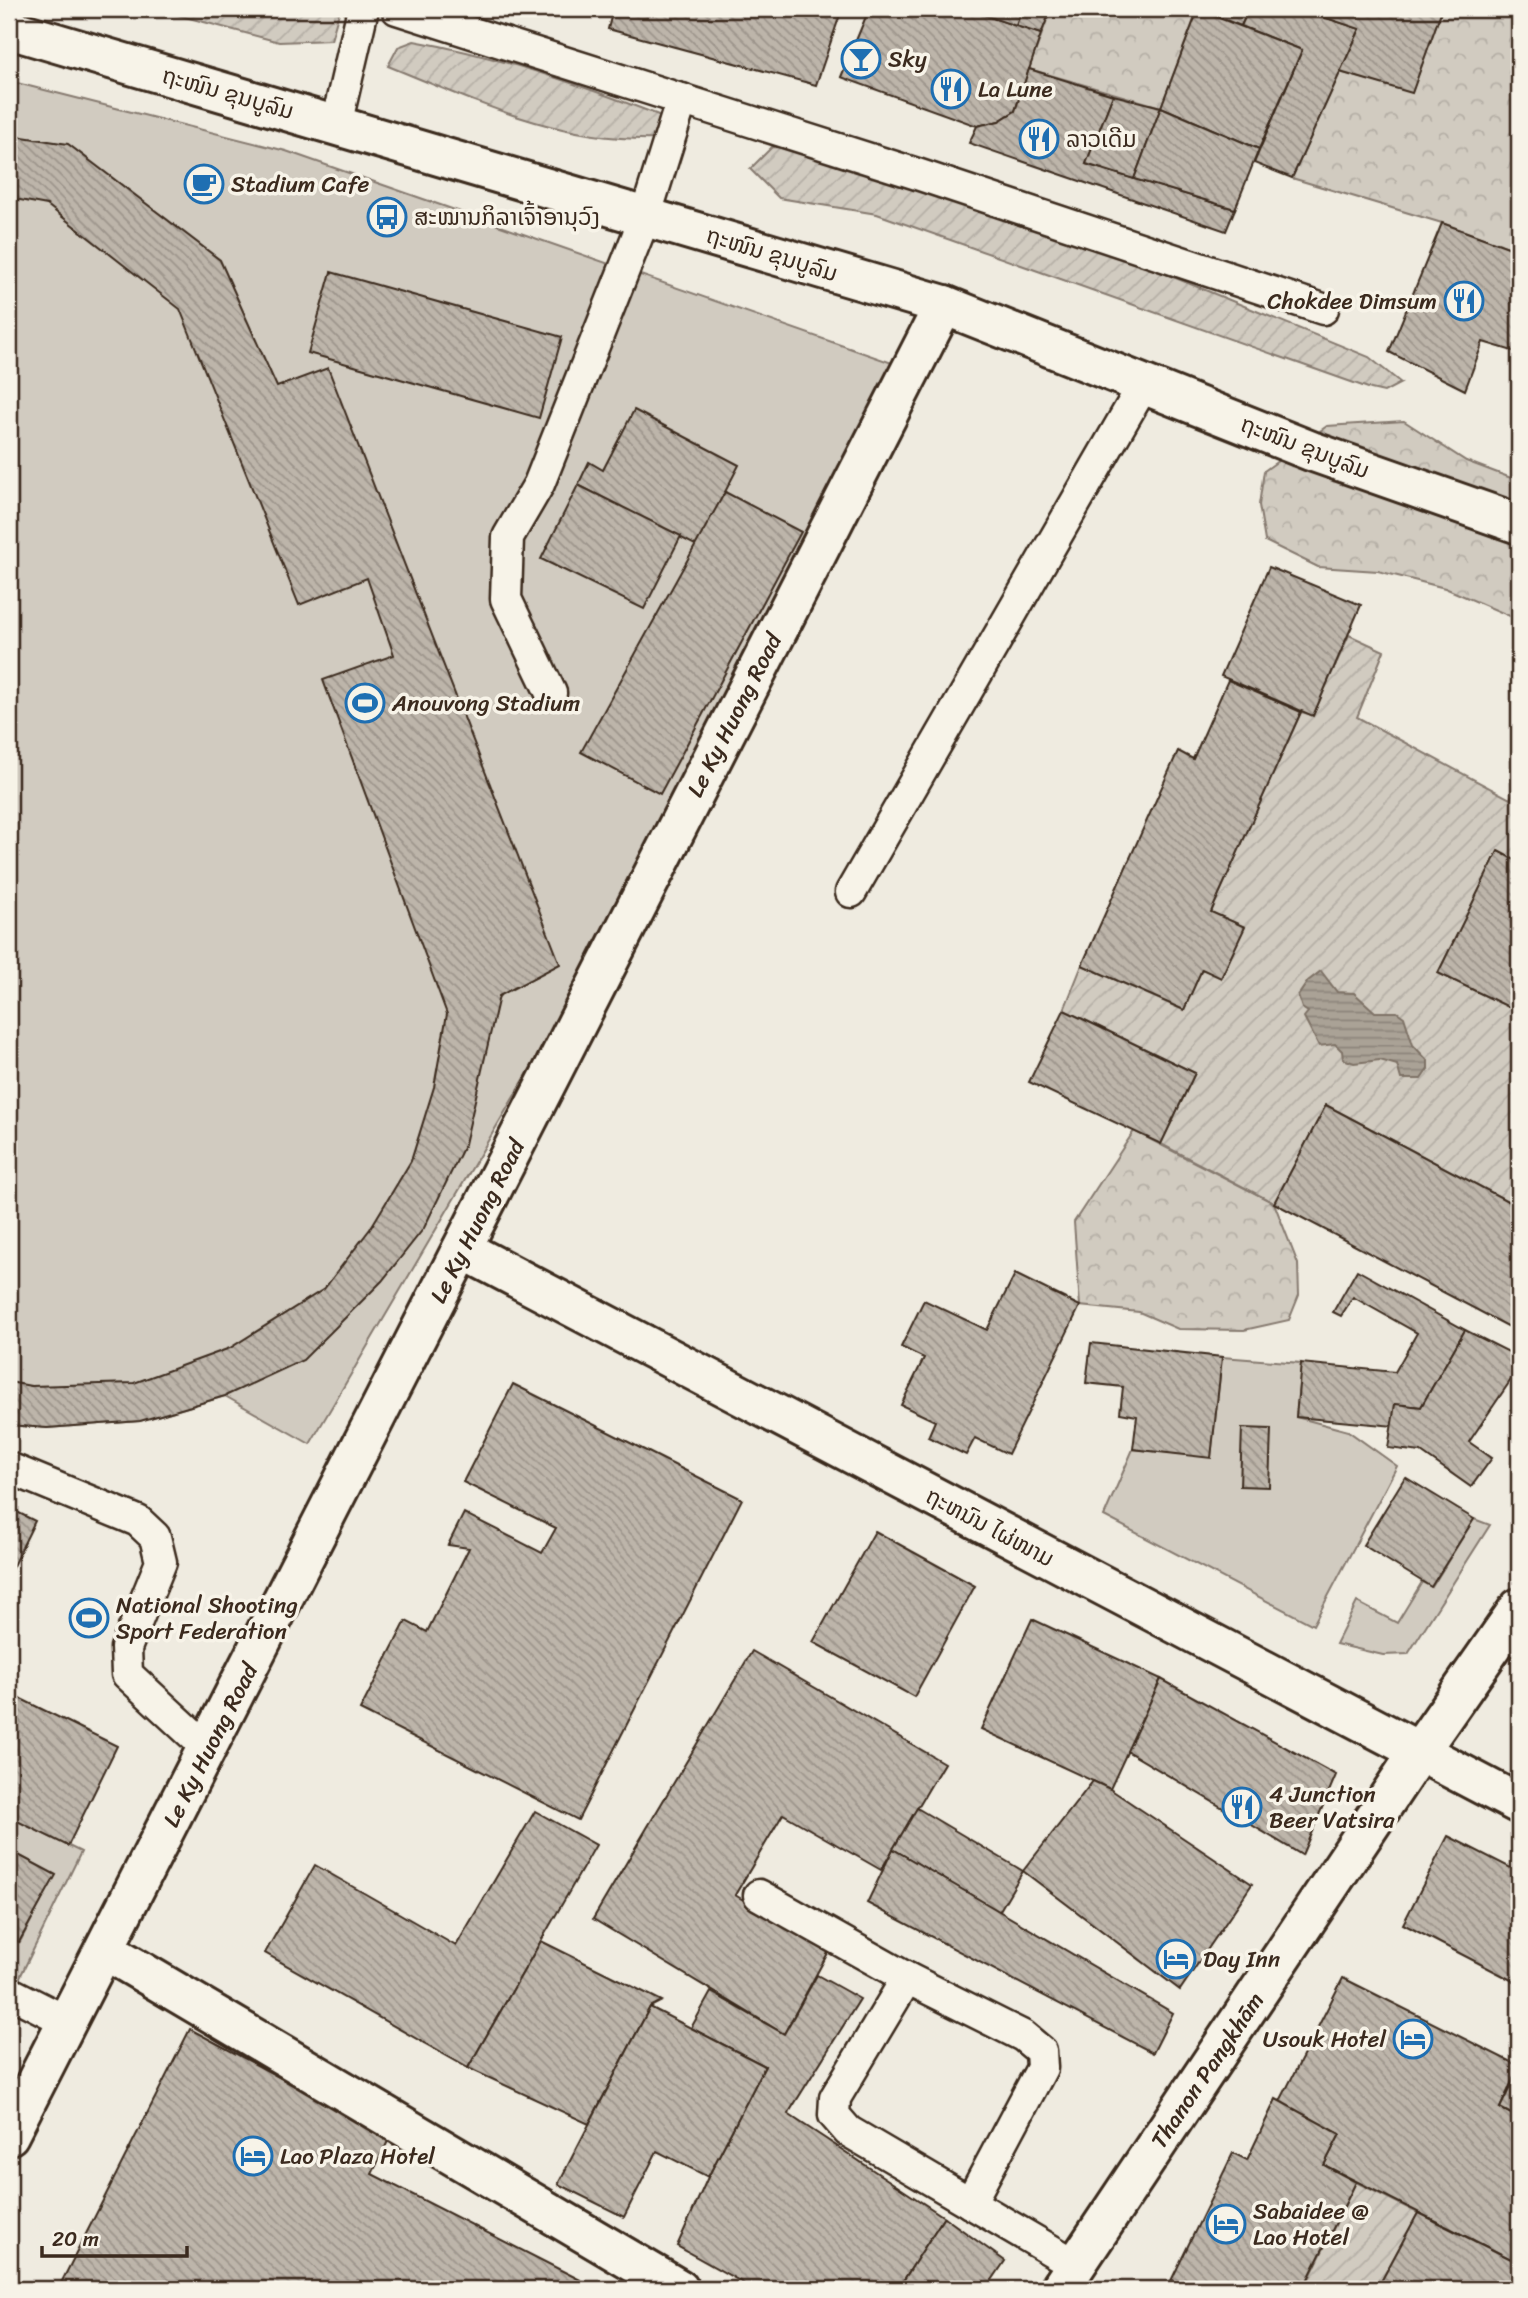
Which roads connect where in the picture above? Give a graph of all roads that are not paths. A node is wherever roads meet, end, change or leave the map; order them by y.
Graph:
1 (363, 9) edge
2 (397, 9) edge
3 (9, 29) edge
4 (682, 99) junction
5 (336, 125) junction
6 (645, 217) junction
7 (944, 305) junction
8 (1323, 309) dead end
9 (1144, 384) junction
10 (1519, 524) edge
11 (551, 693) dead end
12 (851, 892) dead end
13 (462, 1249) junction
14 (9, 1468) edge
15 (1519, 1608) edge
16 (208, 1749) junction
17 (1418, 1753) junction
18 (1519, 1804) edge
19 (758, 1895) dead end
20 (105, 1950) junction
21 (907, 1978) junction
22 (9, 1992) edge
23 (68, 2022) junction
24 (9, 2135) edge
25 (970, 2203) junction
26 (1068, 2277) edge
27 (679, 2289) edge

1 - 5 lane
2 - 4 lane
3 - 5 street, ຖະໜົນ ຂຸນບູລົມ
4 - 6 lane
4 - 8 lane
5 - 6 street, ຖະໜົນ ຂຸນບູລົມ
6 - 7 street, ຖະໜົນ ຂຸນບູລົມ
6 - 11 lane
7 - 9 street, ຖະໜົນ ຂຸນບູລົມ
7 - 13 street, Le Ky Huong Road
9 - 10 street, ຖະໜົນ ຂຸນບູລົມ
9 - 12 lane
13 - 16 street, Le Ky Huong Road
13 - 17 street, ຖະຫນົນ ໄຜ່ໜາມ
14 - 16 lane
15 - 17 street, Thanon Pangkhām
16 - 20 street, Le Ky Huong Road
17 - 18 street, ຖະຫນົນ ໄຜ່ໜາມ
17 - 26 street, Thanon Pangkhām
19 - 21 lane
20 - 23 street, Le Ky Huong Road
20 - 27 street
21 - 25 lane
21 - 25 lane
22 - 23 lane
23 - 24 street, Le Ky Huong Road
25 - 26 lane

